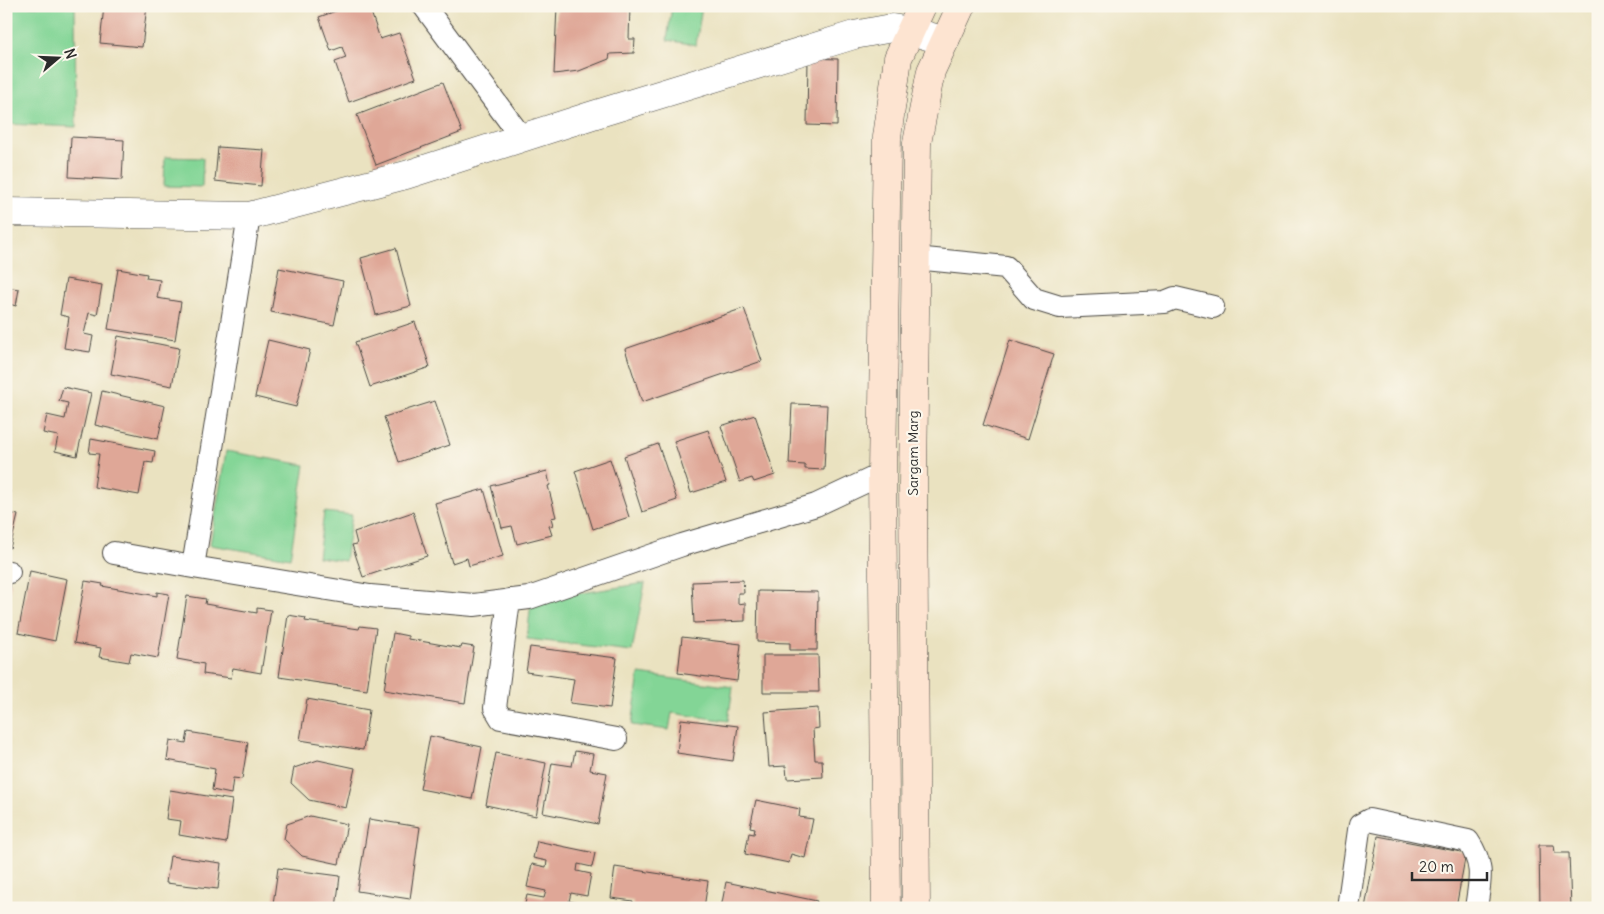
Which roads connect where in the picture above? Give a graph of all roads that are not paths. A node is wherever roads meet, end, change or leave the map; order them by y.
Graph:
1 (424, 6) edge
2 (922, 6) edge
3 (961, 6) edge
4 (911, 31) junction
5 (945, 40) junction
6 (522, 138) junction
7 (6, 212) edge
8 (249, 216) junction
9 (916, 258) junction
10 (1213, 307) dead end
11 (882, 474) junction
12 (114, 553) dead end
13 (193, 567) junction
14 (509, 600) junction
15 (616, 739) dead end
16 (886, 908) edge
17 (916, 908) edge
18 (1348, 908) edge
19 (1476, 908) edge

1 - 6 street
2 - 4 main road
3 - 5 main road, Sargam Marg
4 - 5 street
4 - 6 street
4 - 11 main road
5 - 9 main road, Sargam Marg
6 - 8 street
7 - 8 street
8 - 13 street
9 - 10 street
9 - 17 main road, Sargam Marg
11 - 14 street
11 - 16 main road
12 - 13 street
13 - 14 street
14 - 15 street
18 - 19 street

